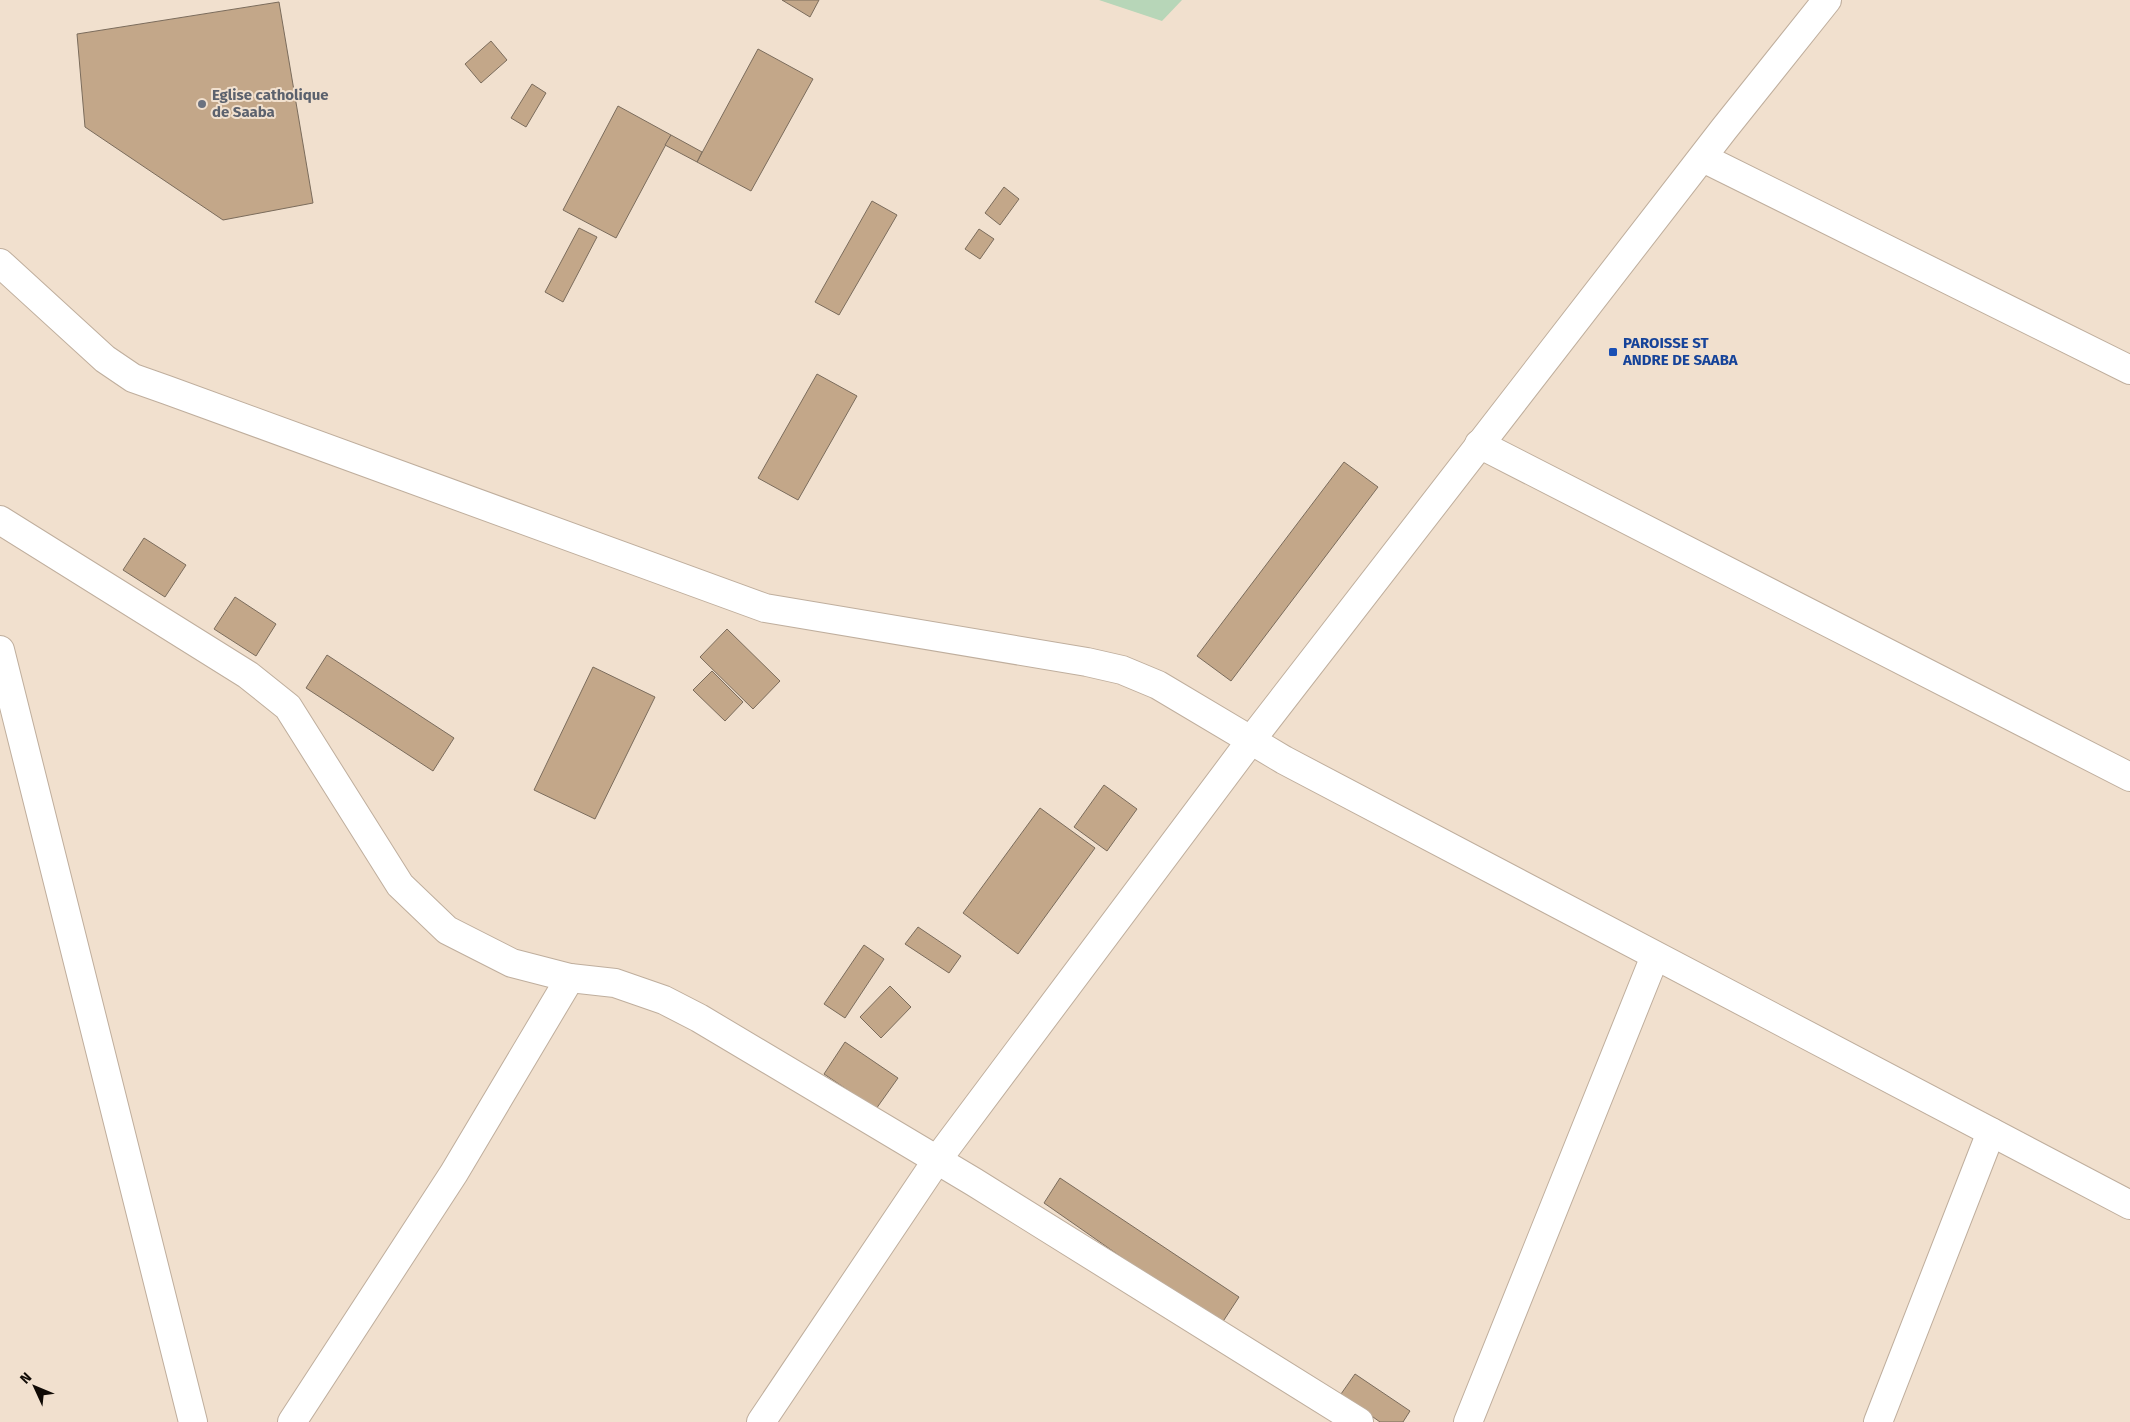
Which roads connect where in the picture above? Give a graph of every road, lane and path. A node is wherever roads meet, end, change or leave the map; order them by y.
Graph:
1 (1821, 3) edge
2 (1703, 158) junction
3 (0, 263) edge
4 (2130, 370) edge
5 (1479, 444) junction
6 (0, 520) edge
7 (0, 650) edge
8 (1252, 740) junction
9 (2130, 777) edge
10 (1655, 956) junction
11 (570, 978) junction
12 (1991, 1132) junction
13 (937, 1160) junction
14 (2130, 1205) edge
15 (193, 1422) edge
16 (292, 1422) edge
17 (761, 1422) edge
18 (1359, 1422) edge
19 (1468, 1422) edge
20 (1878, 1422) edge

1 - 2 street
2 - 4 street
2 - 5 street
3 - 8 street
5 - 8 street
5 - 9 street
6 - 11 street
7 - 15 street
8 - 10 street
8 - 13 street
10 - 12 street
10 - 19 street
11 - 13 street
11 - 16 street
12 - 14 street
12 - 20 street
13 - 17 street
13 - 18 street

